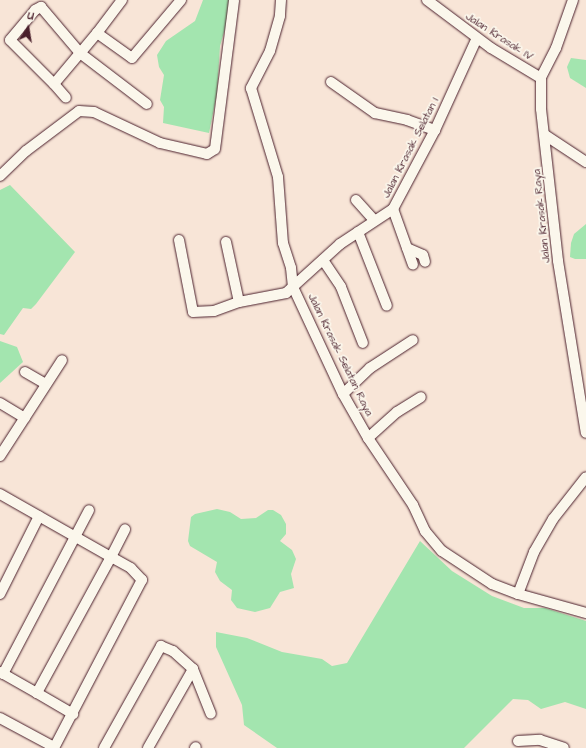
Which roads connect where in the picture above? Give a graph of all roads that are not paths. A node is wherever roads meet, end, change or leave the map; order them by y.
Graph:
1 (122, 0) edge
2 (181, 0) edge
3 (234, 0) edge
4 (281, 0) edge
5 (427, 0) edge
6 (573, 0) edge
7 (97, 33) junction
8 (477, 38) junction
9 (80, 53) junction
10 (540, 78) junction
11 (331, 82) dead end
12 (54, 84) junction
13 (66, 98) dead end
14 (148, 104) dead end
15 (435, 130) junction
16 (545, 135) junction
17 (586, 162) edge
18 (0, 176) edge
19 (356, 200) dead end
20 (393, 209) junction
21 (374, 220) junction
22 (358, 232) junction
23 (179, 240) dead end
24 (226, 242) dead end
25 (407, 248) junction
26 (323, 260) junction
27 (425, 262) dead end
28 (413, 265) dead end
29 (293, 287) junction
30 (239, 302) junction
31 (387, 306) dead end
32 (413, 340) dead end
33 (363, 343) dead end
34 (62, 360) dead end
35 (25, 372) dead end
36 (46, 384) junction
37 (343, 394) junction
38 (422, 397) dead end
39 (0, 403) edge
40 (24, 418) junction
41 (586, 433) edge
42 (368, 438) junction
43 (1, 452) edge
44 (586, 477) edge
45 (1, 498) edge
46 (89, 510) dead end
47 (39, 516) junction
48 (125, 529) dead end
49 (76, 537) junction
50 (111, 557) junction
51 (0, 594) edge
52 (518, 594) junction
53 (586, 612) edge
54 (193, 669) junction
55 (2, 673) edge
56 (37, 693) junction
57 (73, 714) junction
58 (211, 714) dead end
59 (0, 718) edge
60 (518, 741) dead end
61 (54, 747) edge
62 (104, 748) edge
63 (148, 748) edge
64 (564, 748) edge

1 - 7 street
2 - 7 street
3 - 18 street
4 - 29 street, Jalan Krasak Selatan Raya
5 - 8 street, Jalan Krasak IV
6 - 10 street, Jalan Krasak Raya
7 - 9 street
8 - 10 street, Jalan Krasak IV
8 - 15 street, Jalan Krasak Selatan I
9 - 12 street
9 - 12 street
9 - 14 street
10 - 16 street, Jalan Krasak Raya
11 - 15 street
12 - 13 street
15 - 20 street, Jalan Krasak Selatan I
16 - 17 street
16 - 41 street, Jalan Krasak Raya
19 - 21 street
20 - 21 street, Jalan Krasak Selatan I
20 - 25 street
21 - 22 street, Jalan Krasak Selatan I
22 - 26 street, Jalan Krasak Selatan I
22 - 31 street
23 - 30 street, Jalan Krasak Selatan I
24 - 30 street
25 - 27 street
25 - 28 street
26 - 29 street, Jalan Krasak Selatan I
26 - 33 street
29 - 30 street, Jalan Krasak Selatan I
29 - 37 street, Jalan Krasak Selatan Raya
32 - 37 street
34 - 36 street
35 - 36 street
36 - 40 street
37 - 42 street, Jalan Krasak Selatan Raya
38 - 42 street
39 - 40 street
40 - 43 street
42 - 52 street, Jalan Krasak Selatan Raya
44 - 52 street
45 - 47 street
46 - 49 street
47 - 49 street
47 - 51 street
48 - 50 street
49 - 50 street
49 - 55 street
50 - 56 street
50 - 57 street
52 - 53 street, Jalan Krasak Selatan Raya
54 - 58 street
54 - 62 street
54 - 63 street
55 - 56 street
56 - 57 street
57 - 61 street
59 - 61 street
60 - 64 street

